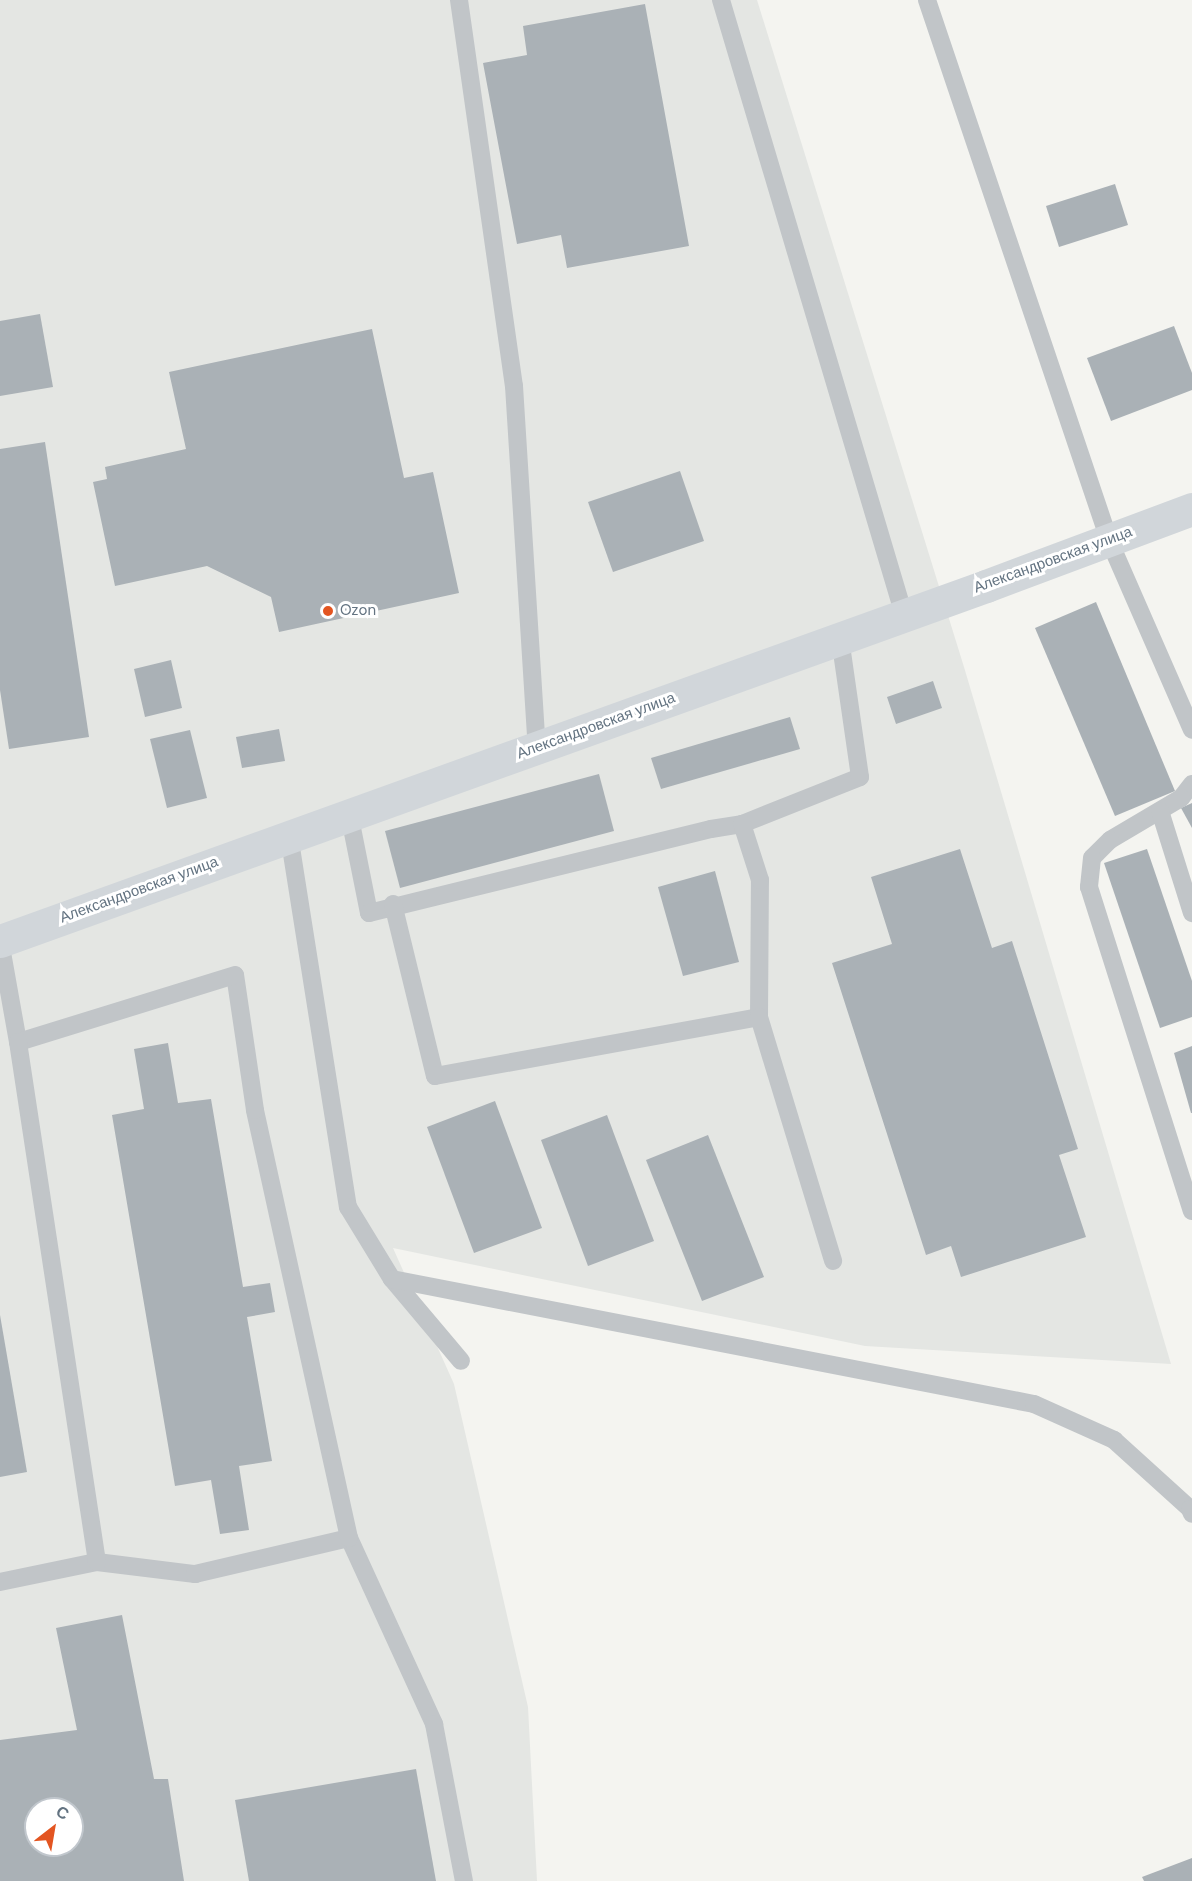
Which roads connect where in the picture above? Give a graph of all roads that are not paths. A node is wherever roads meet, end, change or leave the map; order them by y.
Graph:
1 (459, 0) edge
2 (721, 0) edge
3 (927, 0) edge
4 (1192, 509) edge
5 (1109, 540) junction
6 (904, 615) junction
7 (840, 639) junction
8 (1192, 730) edge
9 (537, 747) junction
10 (1192, 784) edge
11 (1160, 811) junction
12 (349, 813) junction
13 (742, 824) junction
14 (289, 835) junction
15 (393, 904) junction
16 (1192, 913) edge
17 (0, 941) edge
18 (759, 1017) junction
19 (18, 1042) junction
20 (1192, 1211) edge
21 (833, 1261) dead end
22 (392, 1279) junction
23 (461, 1361) dead end
24 (1192, 1514) edge
25 (349, 1538) junction
26 (98, 1563) junction
27 (0, 1582) edge
28 (464, 1881) edge

1 - 9 lane
2 - 6 lane
3 - 5 lane
4 - 5 street, Александровская улица
5 - 6 street, Александровская улица
5 - 8 lane
6 - 7 street, Александровская улица
7 - 9 street, Александровская улица
7 - 13 lane
9 - 12 street, Александровская улица
10 - 11 lane
11 - 16 lane
11 - 20 lane
12 - 14 street, Александровская улица
12 - 15 lane
13 - 15 lane
13 - 18 lane
14 - 17 street, Александровская улица
14 - 22 lane
15 - 18 lane
17 - 19 lane
18 - 21 lane
19 - 25 lane
19 - 26 lane
22 - 23 lane
22 - 24 lane
25 - 26 lane
25 - 28 lane
26 - 27 lane

